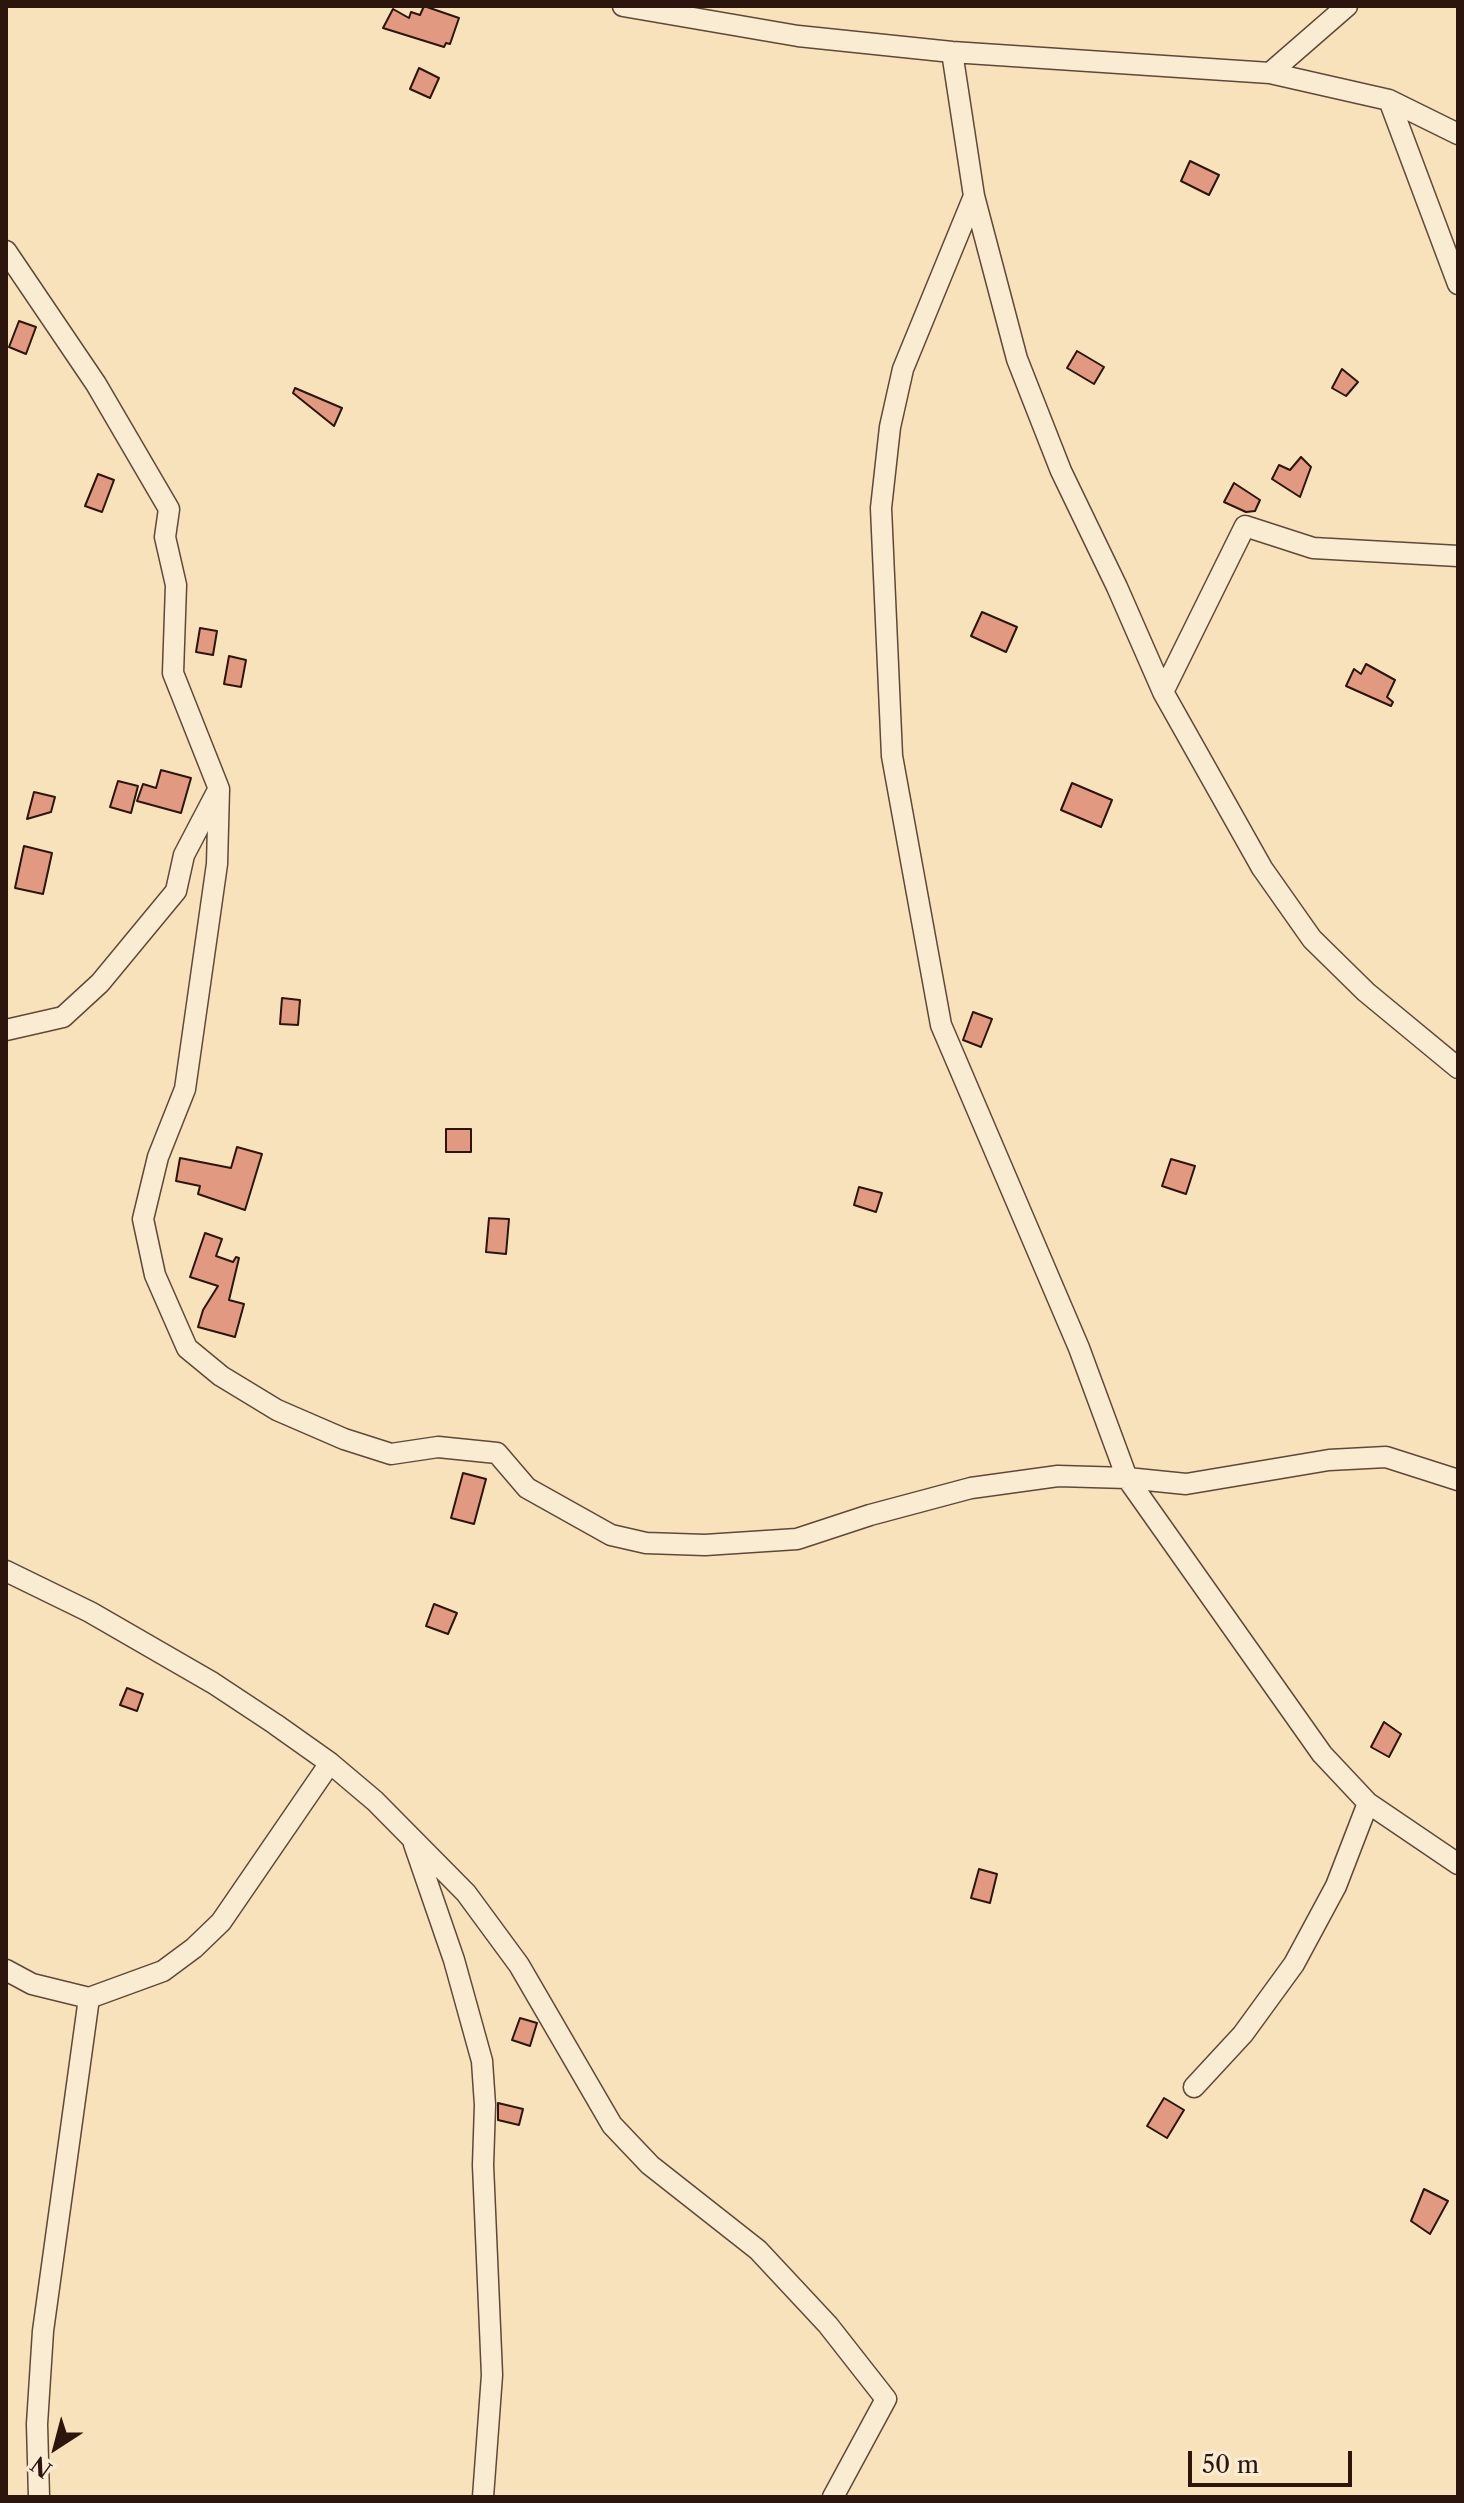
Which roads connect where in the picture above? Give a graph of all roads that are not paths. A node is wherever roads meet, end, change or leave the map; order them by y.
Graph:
1 (623, 6) edge
2 (1347, 6) edge
3 (952, 52) junction
4 (1270, 73) junction
5 (1389, 100) junction
6 (1458, 134) edge
7 (974, 196) junction
8 (6, 251) edge
9 (1458, 284) edge
10 (1458, 556) edge
11 (1163, 692) junction
12 (219, 789) junction
13 (6, 1030) edge
14 (1458, 1068) edge
15 (1127, 1478) junction
16 (1458, 1480) edge
17 (6, 1571) edge
18 (330, 1763) junction
19 (1368, 1803) junction
20 (413, 1839) junction
21 (1458, 1864) edge
22 (6, 1970) edge
23 (89, 1998) junction
24 (1194, 2087) dead end
25 (39, 2497) edge
26 (483, 2497) edge
27 (833, 2497) edge

1 - 3 street
2 - 4 street
3 - 4 street
3 - 7 street
4 - 5 street
5 - 6 street
5 - 9 street
7 - 11 street
7 - 15 street
8 - 12 street
10 - 11 street
11 - 14 street
12 - 13 street
12 - 15 street
15 - 16 street
15 - 19 street
17 - 18 street
18 - 20 street
18 - 23 street
19 - 21 street
19 - 24 street
20 - 26 street
20 - 27 street
22 - 23 street
23 - 25 street

